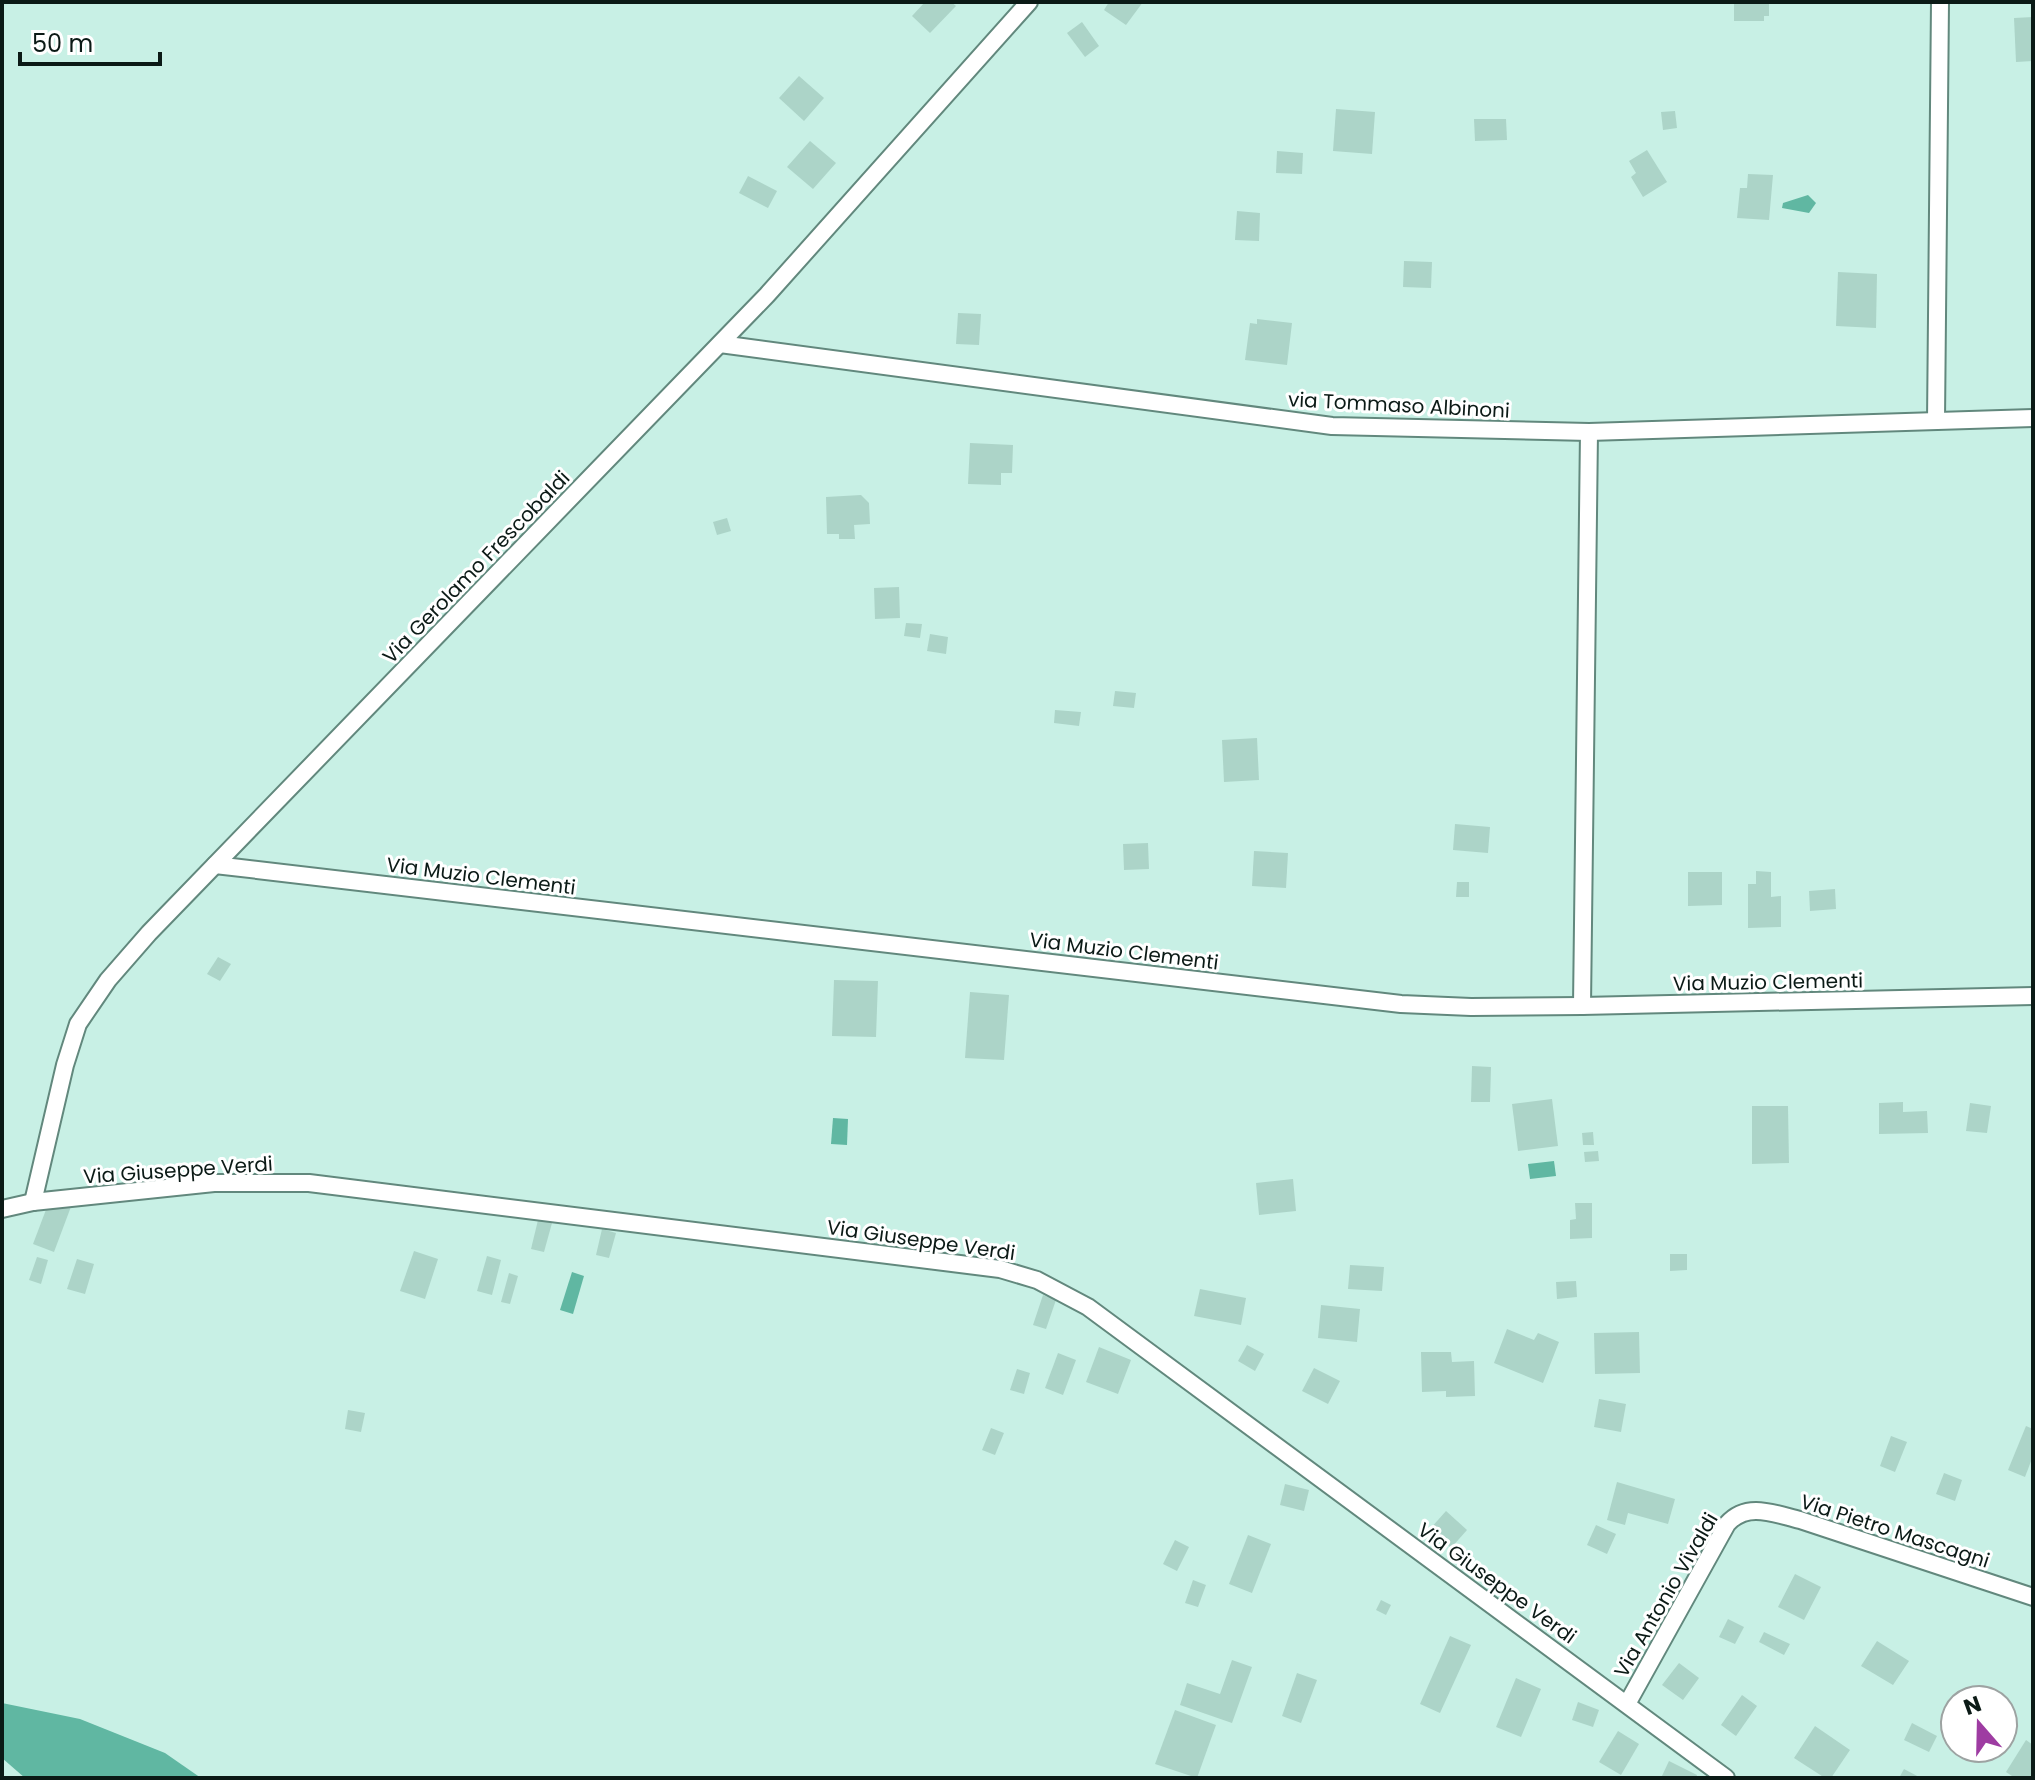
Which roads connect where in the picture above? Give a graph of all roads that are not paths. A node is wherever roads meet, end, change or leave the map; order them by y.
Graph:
1 (1029, 2) edge
2 (1940, 2) edge
3 (720, 344) junction
4 (2033, 418) edge
5 (1936, 421) junction
6 (1589, 432) junction
7 (215, 865) junction
8 (2033, 996) edge
9 (1582, 1006) junction
10 (33, 1202) junction
11 (2, 1209) edge
12 (1744, 1511) joint
13 (2033, 1597) edge
14 (1627, 1704) junction
15 (1726, 1778) edge

1 - 3 street, Via Gerolamo Frescobaldi
2 - 5 street
3 - 6 street, via Tommaso Albinoni
3 - 7 street, Via Gerolamo Frescobaldi
4 - 5 street, via Tommaso Albinoni
5 - 6 street, via Tommaso Albinoni
6 - 9 street
7 - 9 street, Via Muzio Clementi
7 - 10 street, Via Gerolamo Frescobaldi
8 - 9 street, Via Muzio Clementi
10 - 11 street, Via Giuseppe Verdi
10 - 14 street, Via Giuseppe Verdi
12 - 13 street, Via Pietro Mascagni
12 - 14 street, Via Antonio Vivaldi
14 - 15 street, Via Giuseppe Verdi

